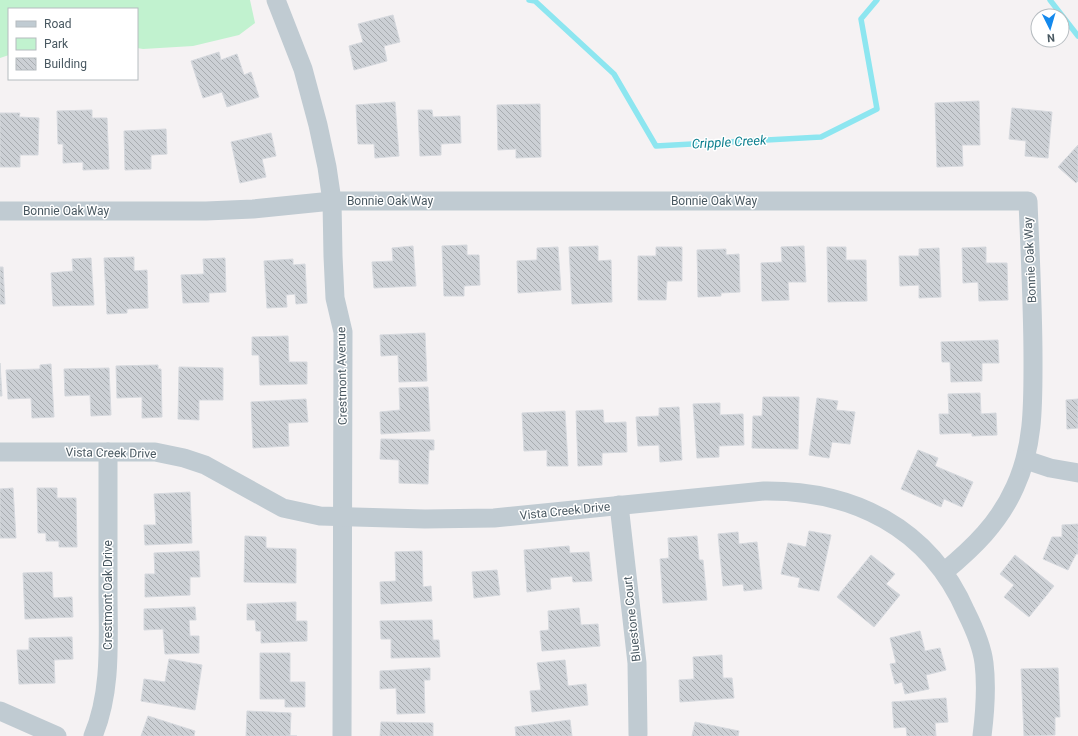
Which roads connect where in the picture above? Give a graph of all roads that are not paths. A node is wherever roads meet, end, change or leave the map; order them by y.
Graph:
1 (276, 0) edge
2 (332, 201) junction
3 (0, 211) edge
4 (0, 452) edge
5 (108, 452) junction
6 (1026, 460) junction
7 (1078, 473) edge
8 (619, 505) junction
9 (343, 518) junction
10 (944, 572) junction
11 (0, 711) edge
12 (638, 734) dead end
13 (57, 736) edge
14 (93, 736) edge
15 (342, 736) edge
16 (982, 736) edge

1 - 2 street, Crestmont Avenue
2 - 3 street, Bonnie Oak Way
2 - 6 street, Bonnie Oak Way
2 - 9 street, Crestmont Avenue
4 - 5 street, Vista Creek Drive
5 - 9 street, Vista Creek Drive
5 - 14 street, Crestmont Oak Drive
6 - 7 street
6 - 10 street, Bonnie Oak Way
8 - 9 street, Vista Creek Drive
8 - 10 street, Vista Creek Drive
8 - 12 street, Bluestone Court
9 - 15 street, Crestmont Avenue
10 - 16 street, Vista Creek Drive
11 - 13 street

